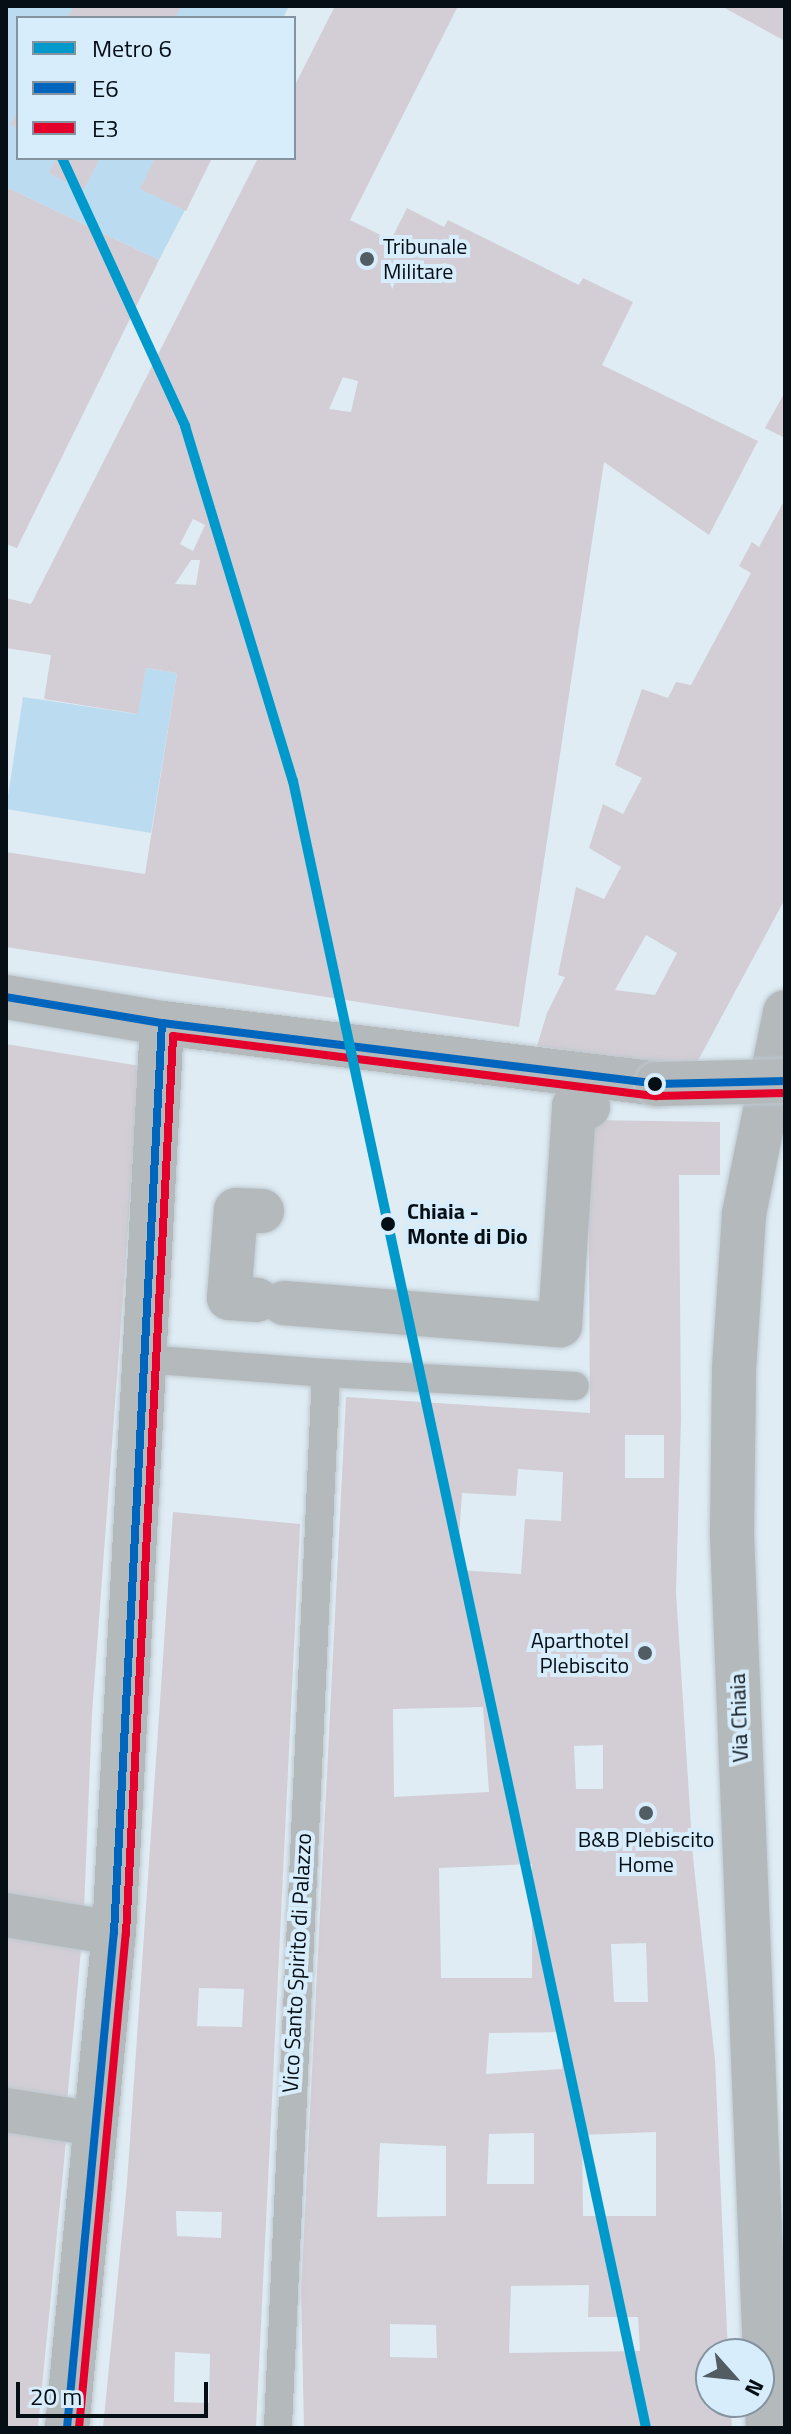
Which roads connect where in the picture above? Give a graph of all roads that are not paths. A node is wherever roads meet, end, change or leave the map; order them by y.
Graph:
1 (6, 997) edge
2 (785, 1012) edge
3 (162, 1023) junction
4 (785, 1081) edge
5 (588, 1107) dead end
6 (262, 1211) dead end
7 (144, 1359) junction
8 (326, 1373) junction
9 (575, 1386) dead end
10 (6, 1915) edge
11 (114, 1933) junction
12 (6, 2110) edge
13 (95, 2124) junction
14 (67, 2428) edge
15 (278, 2428) edge
16 (768, 2428) edge

1 - 3 street
2 - 16 street, Via Chiaia
3 - 4 street, bridge
3 - 7 street
5 - 6 street
7 - 8 lane
7 - 11 street
8 - 9 lane
8 - 15 lane, Vico Santo Spirito di Palazzo
10 - 11 street
11 - 13 street
12 - 13 street
13 - 14 street

